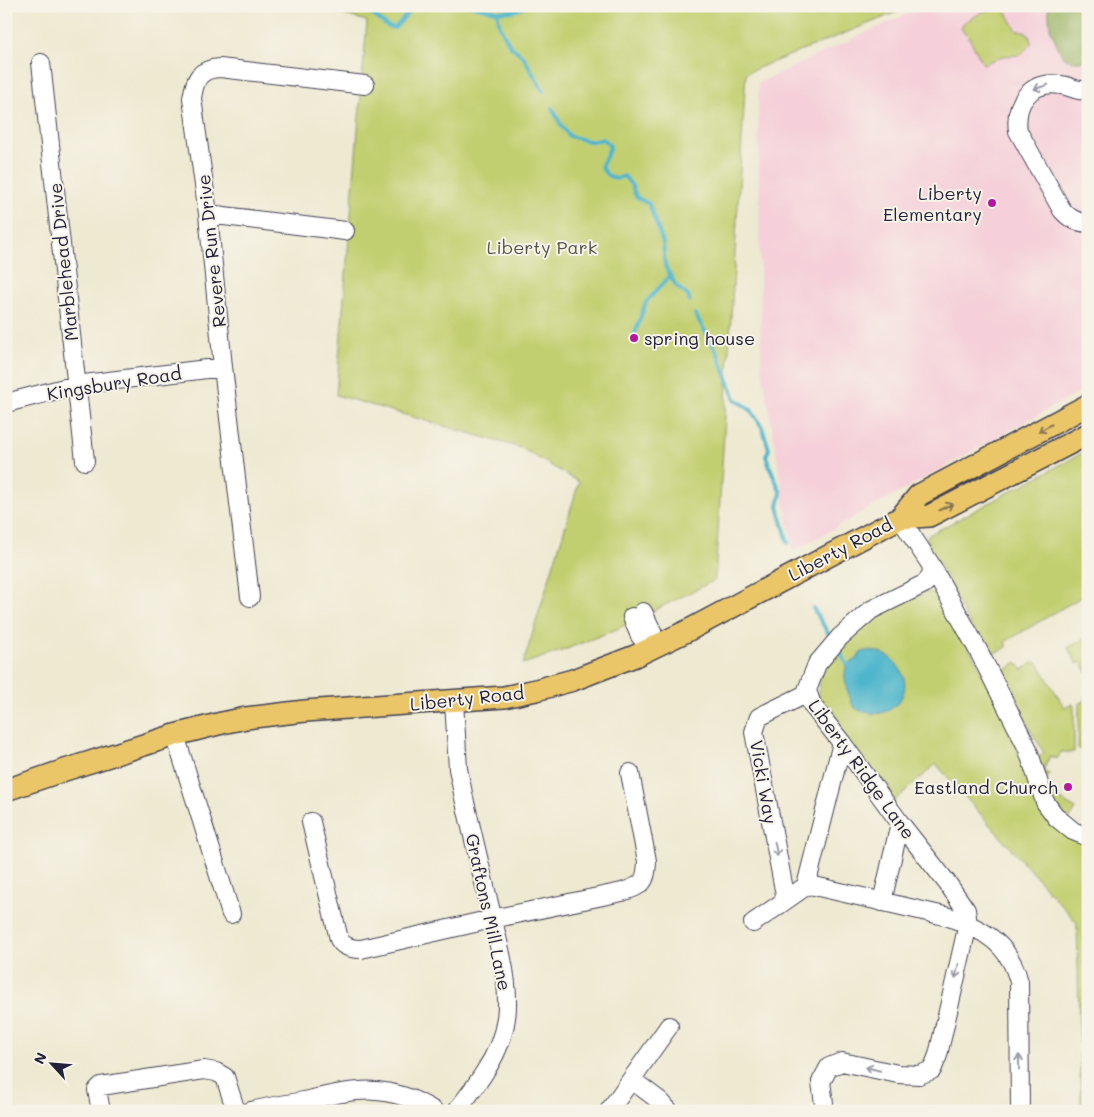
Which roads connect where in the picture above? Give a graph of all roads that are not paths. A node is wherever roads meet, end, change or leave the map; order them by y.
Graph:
1 (41, 63) dead end
2 (365, 85) dead end
3 (1086, 93) edge
4 (208, 214) junction
5 (1088, 223) edge
6 (345, 231) dead end
7 (223, 367) junction
8 (76, 385) junction
9 (6, 403) edge
10 (1088, 405) edge
11 (1088, 434) edge
12 (85, 460) dead end
13 (900, 518) junction
14 (931, 565) junction
15 (250, 597) dead end
16 (638, 614) dead end
17 (652, 648) junction
18 (808, 693) junction
19 (454, 701) junction
20 (175, 735) junction
21 (842, 743) junction
22 (630, 773) dead end
23 (6, 790) edge
24 (311, 822) dead end
25 (900, 823) junction
26 (1083, 833) edge
27 (806, 886) junction
28 (786, 900) junction
29 (882, 902) junction
30 (231, 914) dead end
31 (492, 919) junction
32 (753, 922) dead end
33 (968, 924) junction
34 (670, 1026) dead end
35 (632, 1080) junction
36 (101, 1111) edge
37 (236, 1111) edge
38 (250, 1111) edge
39 (434, 1111) edge
40 (457, 1111) edge
41 (610, 1111) edge
42 (670, 1111) edge
43 (825, 1111) edge
44 (1020, 1111) edge

1 - 8 street, Marblehead Drive
2 - 4 street, Revere Run Drive
3 -> 5 street
4 - 6 street
4 - 7 street, Revere Run Drive
7 - 8 street, Kingsbury Road
7 - 15 street, Revere Run Drive
8 - 9 street, Kingsbury Road
8 - 12 street, Marblehead Drive
10 -> 13 main road, Liberty Road
13 -> 11 main road, Liberty Road
13 - 14 street
13 - 17 main road, Liberty Road
14 - 18 street, Liberty Ridge Lane
14 - 26 street
16 - 17 street
17 - 19 main road, Liberty Road
18 - 21 street, Liberty Ridge Lane
18 -> 28 street, Vicki Way
19 - 20 main road, Liberty Road
19 - 31 street, Graftons Mill Lane
20 - 23 main road, Liberty Road
20 - 30 street
21 - 25 street, Liberty Ridge Lane
21 - 27 street
22 - 31 street
24 - 31 street
25 - 29 street
25 - 33 street, Liberty Ridge Lane
27 - 28 street
27 - 29 street
28 - 32 street
29 - 33 street
31 - 40 street, Graftons Mill Lane
33 -> 43 street
44 -> 33 street
34 - 35 street
35 - 41 street
35 - 42 street
36 - 37 street
38 - 39 street

